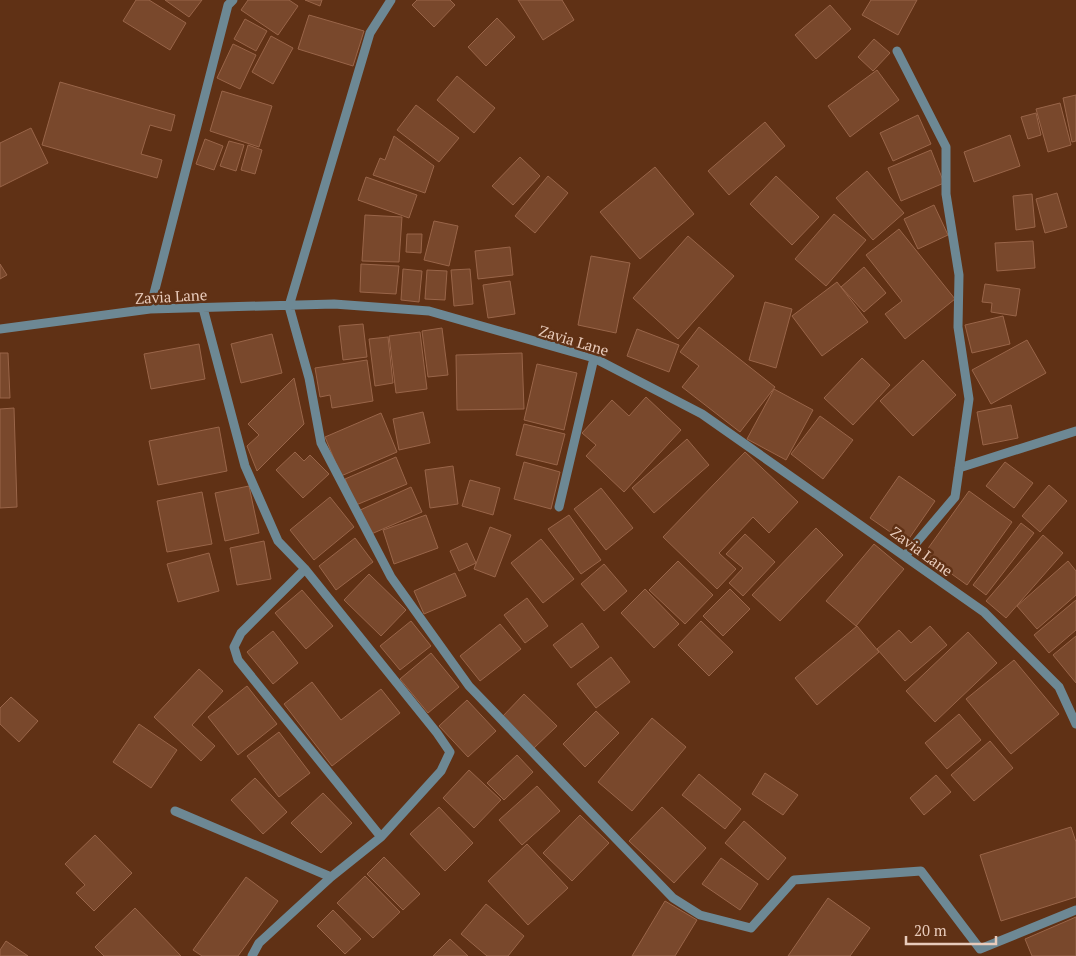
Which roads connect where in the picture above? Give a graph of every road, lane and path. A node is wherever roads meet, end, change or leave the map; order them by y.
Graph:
1 (232, 0) edge
2 (391, 0) edge
3 (897, 51) dead end
4 (289, 306) junction
5 (203, 308) junction
6 (150, 309) junction
7 (0, 328) edge
8 (594, 358) junction
9 (1076, 431) edge
10 (960, 468) junction
11 (559, 507) dead end
12 (905, 556) junction
13 (305, 569) junction
14 (1076, 724) edge
15 (175, 811) dead end
16 (380, 837) junction
17 (331, 877) junction
18 (1076, 910) edge
19 (252, 956) edge

1 - 6 street
2 - 4 street
3 - 10 street
4 - 5 street, Zavia Lane
4 - 8 street, Zavia Lane
4 - 18 street
5 - 6 street, Zavia Lane
5 - 13 street
6 - 7 street, Zavia Lane
8 - 11 street
8 - 12 street, Zavia Lane
9 - 10 street
10 - 12 street
12 - 14 street, Zavia Lane
13 - 16 street
13 - 16 street
15 - 17 street
16 - 17 street
17 - 19 street

